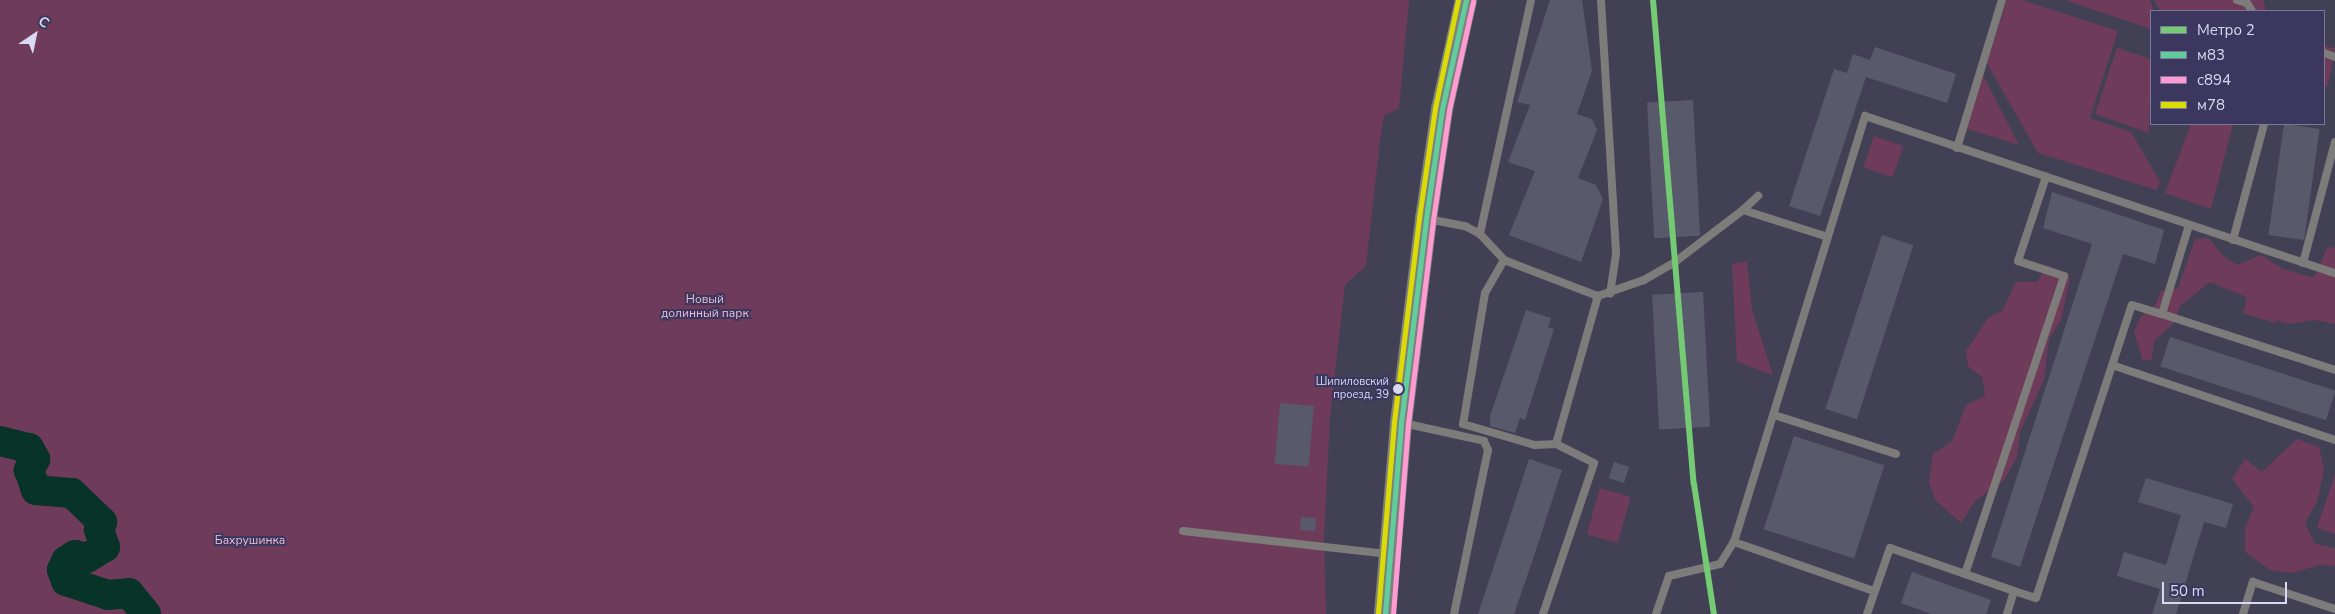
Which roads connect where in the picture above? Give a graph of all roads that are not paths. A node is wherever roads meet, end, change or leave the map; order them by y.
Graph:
1 (1466, 0) edge
2 (1531, 0) edge
3 (1601, 0) edge
4 (2002, 0) edge
5 (2237, 0) edge
6 (2251, 10) edge
7 (2264, 125) edge
8 (2335, 142) edge
9 (1957, 148) junction
10 (2046, 178) junction
11 (1758, 196) dead end
12 (1743, 210) junction
13 (1426, 219) junction
14 (2189, 225) junction
15 (1480, 234) junction
16 (1825, 236) junction
17 (2233, 240) junction
18 (1504, 260) junction
19 (2303, 263) junction
20 (2335, 273) edge
21 (1610, 294) junction
22 (1598, 296) junction
23 (2162, 314) junction
24 (2112, 366) junction
25 (2335, 370) edge
26 (1774, 415) junction
27 (1401, 423) junction
28 (2335, 440) edge
29 (1556, 444) junction
30 (1896, 454) dead end
31 (1183, 531) dead end
32 (1734, 542) junction
33 (1389, 554) junction
34 (1965, 574) junction
35 (1874, 591) junction
36 (2014, 591) junction
37 (2335, 609) edge
38 (1385, 614) edge
39 (1454, 614) edge
40 (1543, 614) edge
41 (1656, 614) edge
42 (1866, 614) edge
43 (2007, 614) edge
44 (2243, 614) edge

1 - 13 main road
2 - 15 lane
3 - 21 lane
4 - 9 lane
5 - 6 lane
7 - 17 lane
8 - 19 lane
9 - 10 lane
9 - 16 lane
10 - 14 lane
10 - 34 lane
11 - 12 lane
12 - 16 lane
12 - 21 lane
13 - 15 lane
13 - 27 main road
14 - 17 lane
14 - 23 lane
15 - 18 lane
16 - 26 lane
17 - 19 lane
18 - 22 lane
18 - 29 lane
19 - 20 lane
21 - 22 lane
22 - 29 lane
23 - 24 lane
23 - 25 lane
24 - 28 lane
24 - 36 lane
26 - 30 lane
26 - 32 lane
27 - 33 main road
27 - 39 lane
29 - 40 lane
31 - 33 lane
32 - 35 lane
32 - 41 lane
33 - 38 main road
34 - 35 lane
34 - 36 lane
35 - 42 lane
36 - 43 lane
37 - 44 lane

